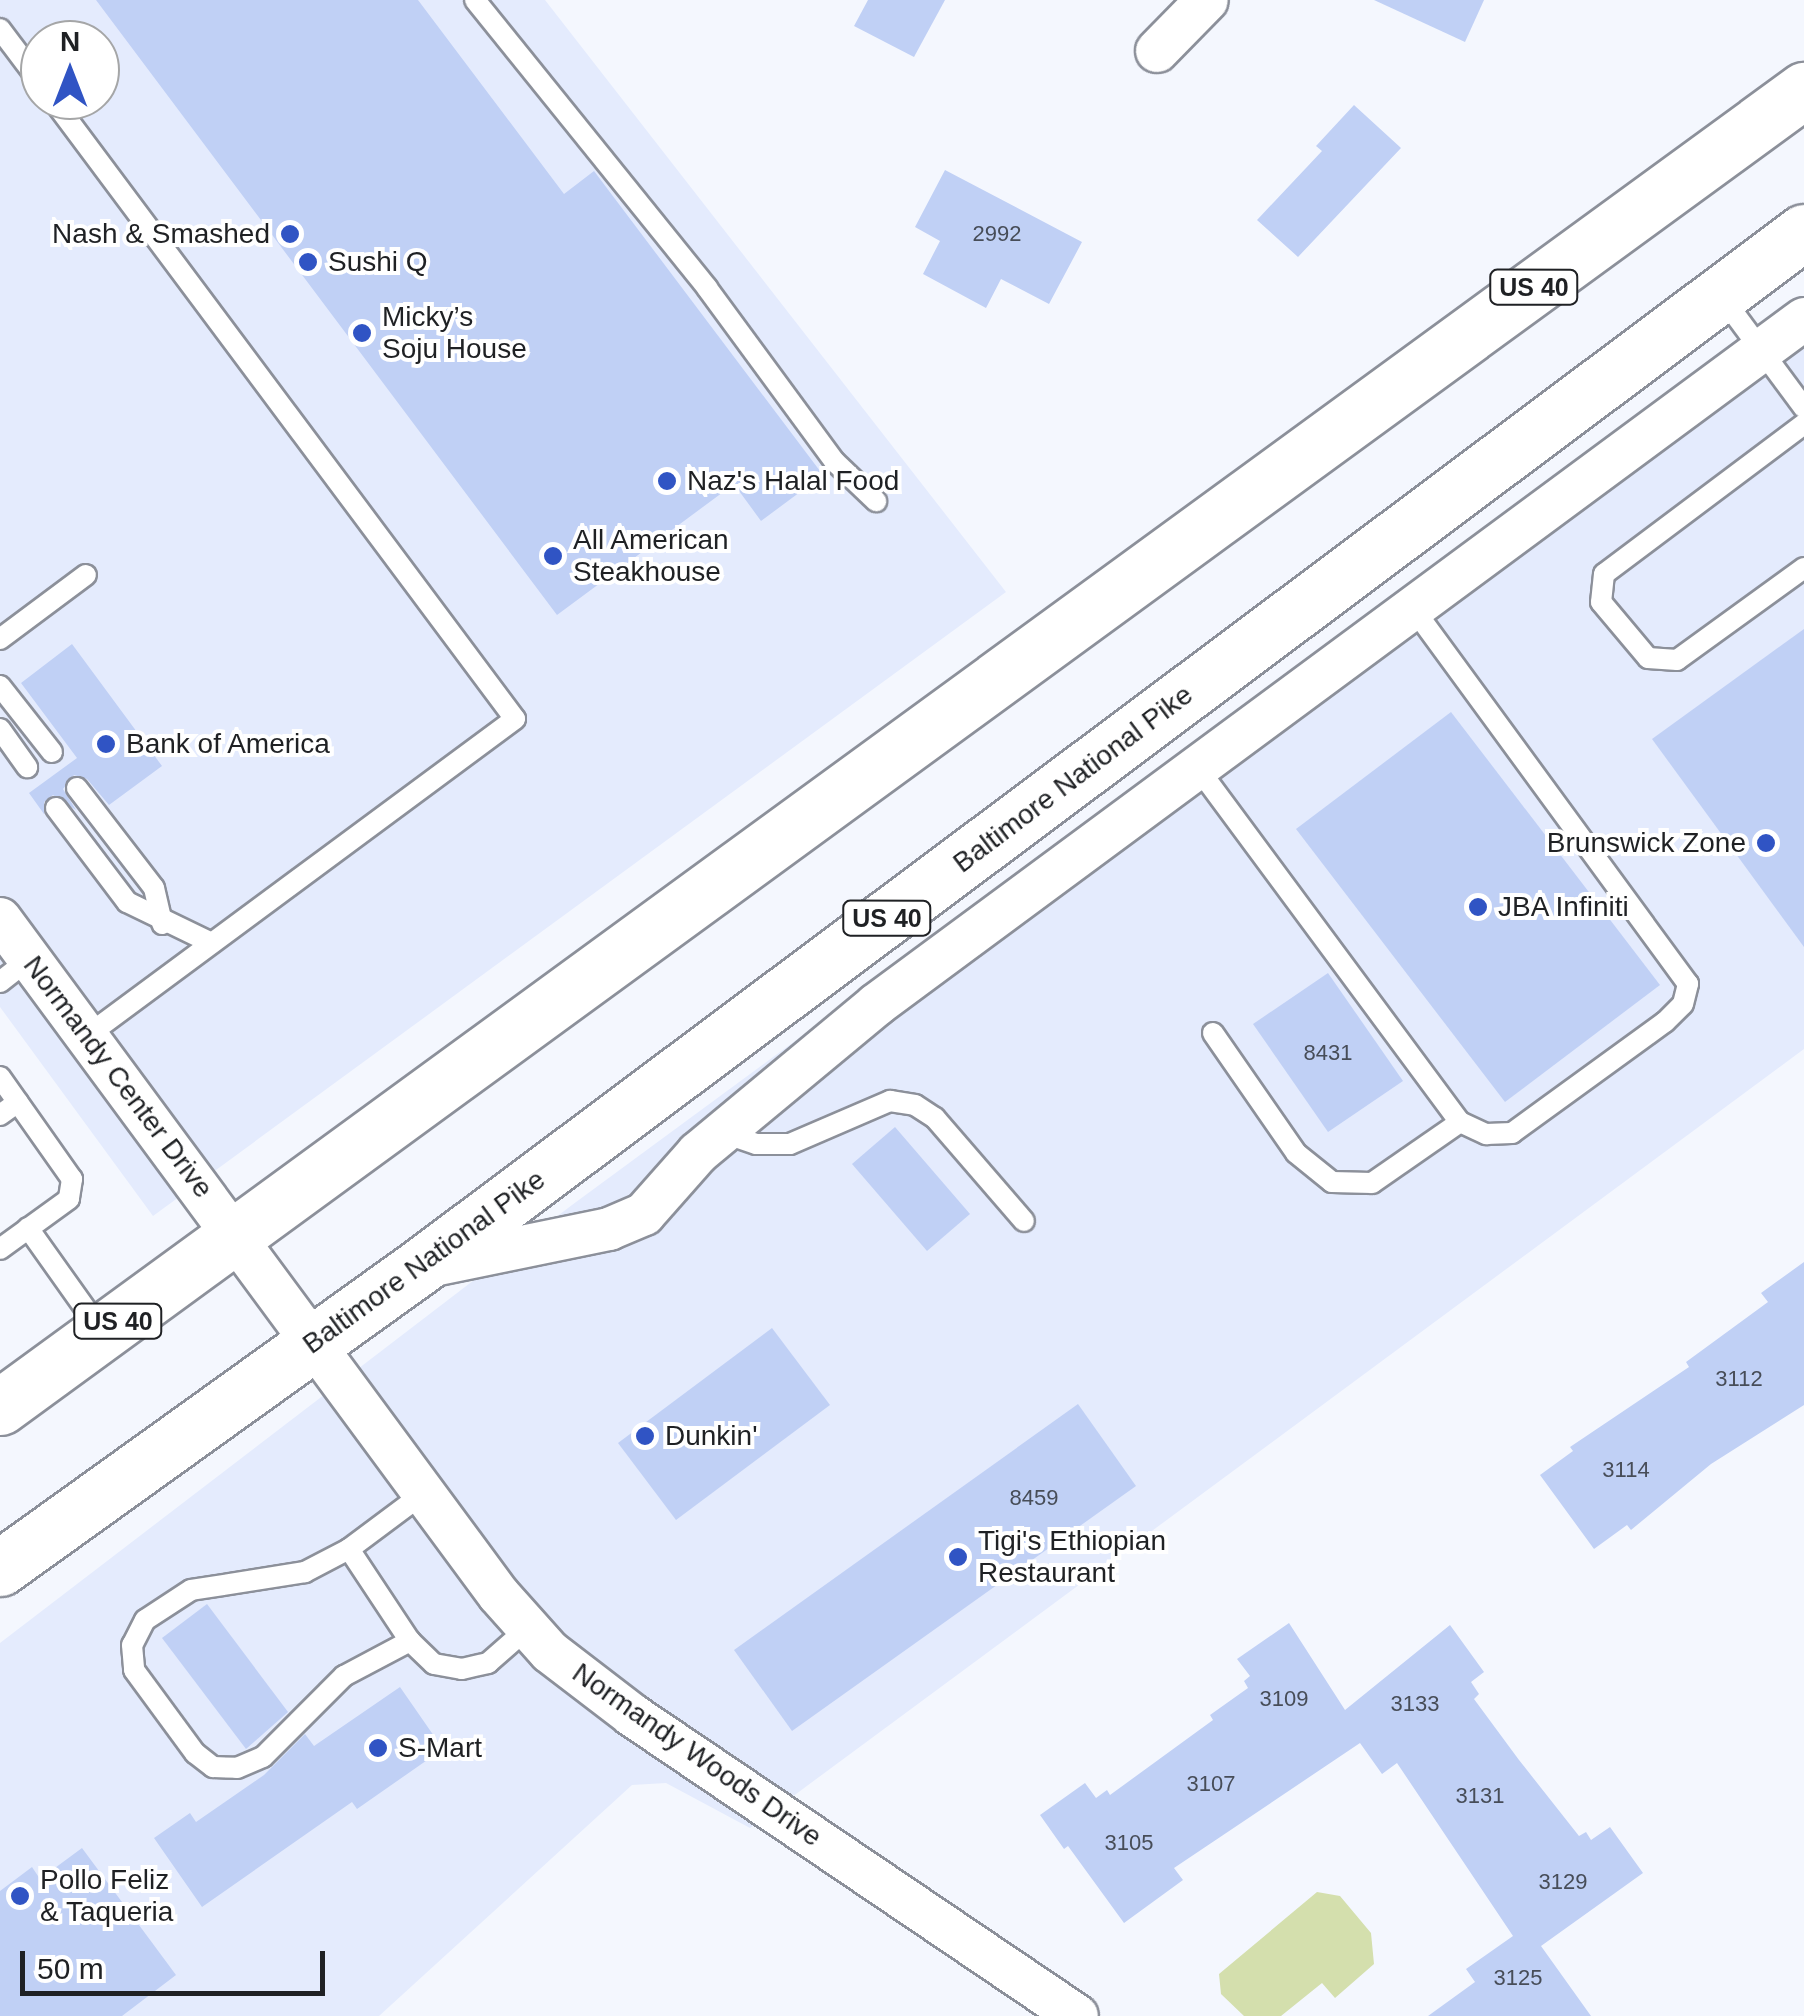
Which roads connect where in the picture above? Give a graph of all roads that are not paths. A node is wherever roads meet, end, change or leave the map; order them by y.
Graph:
1 (475, 0) edge
2 (1207, 0) edge
3 (0, 29) edge
4 (1157, 51) dead end
5 (20, 56) edge
6 (1804, 90) edge
7 (68, 120) edge
8 (1804, 232) edge
9 (1720, 295) junction
10 (1804, 319) edge
11 (1761, 350) junction
12 (1804, 408) edge
13 (1804, 424) edge
14 (876, 501) dead end
15 (1804, 568) edge
16 (86, 575) dead end
17 (1413, 608) junction
18 (0, 639) edge
19 (0, 686) edge
20 (0, 729) edge
21 (52, 752) dead end
22 (27, 767) dead end
23 (1197, 767) junction
24 (77, 788) dead end
25 (56, 808) dead end
26 (0, 919) edge
27 (162, 924) junction
28 (212, 943) junction
29 (15, 970) edge
30 (1213, 1033) dead end
31 (88, 1034) junction
32 (0, 1077) edge
33 (18, 1102) junction
34 (0, 1115) edge
35 (1460, 1122) junction
36 (724, 1133) junction
37 (1024, 1221) dead end
38 (28, 1228) junction
39 (236, 1235) junction
40 (0, 1249) edge
41 (418, 1268) junction
42 (102, 1332) junction
43 (315, 1342) junction
44 (0, 1407) edge
45 (424, 1492) junction
46 (349, 1549) junction
47 (0, 1568) edge
48 (528, 1628) junction
49 (410, 1641) junction
50 (1077, 2016) edge

1 - 14 lane
2 - 4 street
3 - 5 lane
6 - 39 main road, US 40
7 - 28 lane
8 - 9 main road, Baltimore National Pike / US 40
9 - 11 lane
9 - 41 main road, Baltimore National Pike / US 40
10 - 11 street
11 - 12 lane
11 - 17 street
13 - 15 lane
16 - 18 lane
17 - 23 street
17 - 35 lane
19 - 21 lane
20 - 22 lane
23 - 35 lane
23 - 36 street
24 - 27 lane
25 - 27 lane
26 - 29 street, Normandy Center Drive
27 - 28 lane
28 - 31 lane
29 - 31 street, Normandy Center Drive
30 - 35 lane
31 - 39 street, Normandy Center Drive
32 - 33 lane
33 - 34 lane
33 - 38 lane
36 - 37 lane
36 - 41 street
38 - 40 lane
38 - 42 lane
39 - 42 main road, US 40
39 - 43 street, Normandy Woods Drive
41 - 43 main road, Baltimore National Pike / US 40
42 - 44 main road, US 40
43 - 45 street, Normandy Woods Drive
43 - 47 main road, Baltimore National Pike / US 40
45 - 46 lane
45 - 48 street, Normandy Woods Drive
46 - 49 lane
46 - 49 lane
48 - 49 lane
48 - 50 street, Normandy Woods Drive

